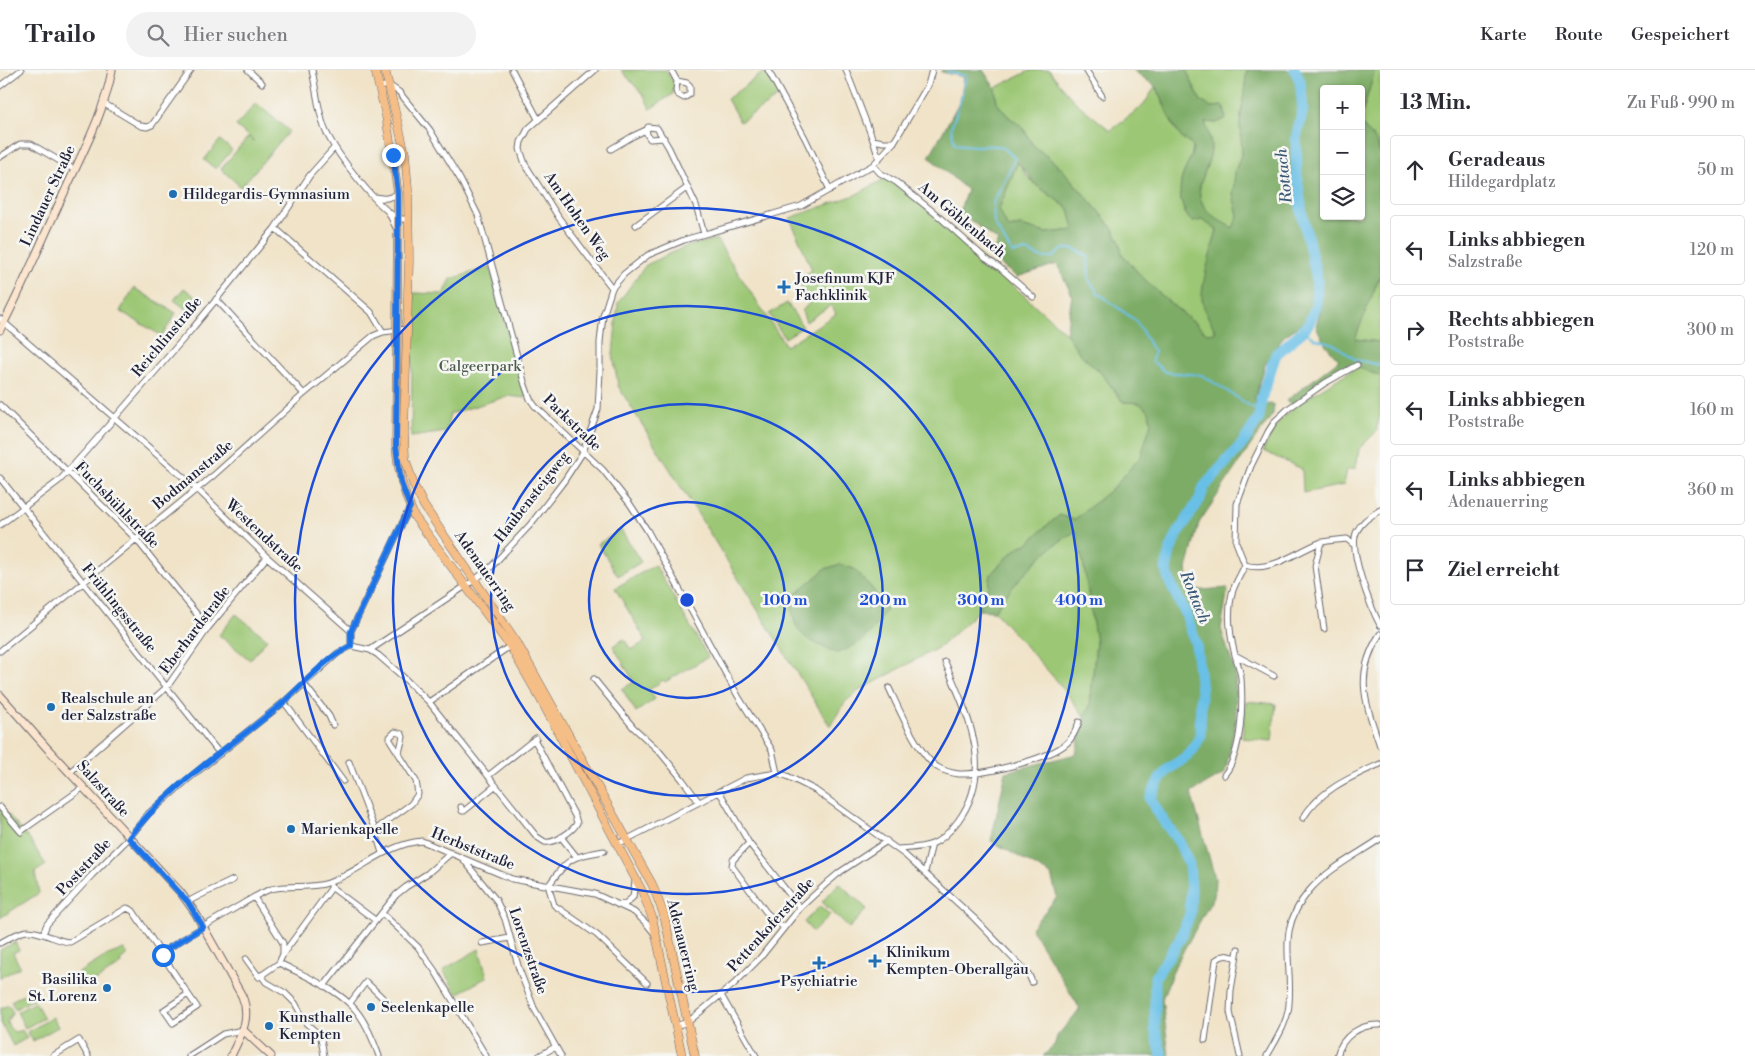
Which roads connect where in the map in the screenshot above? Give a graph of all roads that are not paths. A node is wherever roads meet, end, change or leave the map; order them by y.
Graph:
1 (21, 70) edge
2 (112, 70) edge
3 (191, 70) edge
4 (248, 70) edge
5 (312, 70) edge
6 (375, 70) edge
7 (385, 70) edge
8 (512, 70) edge
9 (595, 70) edge
10 (671, 70) edge
11 (768, 70) edge
12 (846, 70) edge
13 (932, 70) edge
14 (1086, 70) edge
15 (678, 81) dead end
16 (262, 83) dead end
17 (389, 85) junction
18 (0, 86) edge
19 (380, 87) junction
20 (1102, 96) dead end
21 (104, 103) junction
22 (538, 119) junction
23 (646, 130) junction
24 (664, 138) junction
25 (874, 140) junction
26 (894, 142) junction
27 (334, 148) junction
28 (611, 149) dead end
29 (0, 157) edge
30 (879, 158) junction
31 (873, 165) junction
32 (75, 170) junction
33 (688, 187) junction
34 (830, 190) junction
35 (398, 193) junction
36 (374, 196) junction
37 (386, 208) junction
38 (398, 218) junction
39 (409, 220) junction
40 (636, 225) dead end
41 (275, 228) junction
42 (398, 231) junction
43 (704, 234) junction
44 (612, 288) junction
45 (1034, 297) dead end
46 (216, 299) junction
47 (2, 321) edge
48 (407, 329) junction
49 (0, 330) edge
50 (397, 330) junction
51 (383, 332) junction
52 (1357, 365) dead end
53 (304, 394) junction
54 (0, 405) edge
55 (115, 418) junction
56 (583, 452) junction
57 (68, 472) junction
58 (0, 478) edge
59 (196, 489) junction
60 (410, 507) junction
61 (24, 508) junction
62 (1380, 510) edge
63 (0, 525) edge
64 (136, 539) junction
65 (1321, 542) junction
66 (1353, 544) junction
67 (267, 557) junction
68 (1245, 565) junction
69 (476, 579) junction
70 (83, 583) junction
71 (466, 586) junction
72 (1380, 625) edge
73 (208, 628) junction
74 (1324, 629) dead end
75 (351, 631) junction
76 (1380, 634) edge
77 (351, 646) junction
78 (510, 646) junction
79 (370, 650) junction
80 (0, 652) edge
81 (1235, 655) junction
82 (945, 662) dead end
83 (1274, 676) dead end
84 (594, 678) dead end
85 (304, 684) junction
86 (167, 687) junction
87 (889, 688) dead end
88 (0, 695) edge
89 (284, 702) junction
90 (429, 702) junction
91 (1079, 722) dead end
92 (333, 725) dead end
93 (1380, 746) edge
94 (398, 753) dead end
95 (220, 754) junction
96 (349, 762) dead end
97 (1380, 764) edge
98 (70, 772) junction
99 (978, 772) junction
100 (778, 773) junction
101 (1224, 775) dead end
102 (488, 776) junction
103 (343, 781) dead end
104 (495, 786) junction
105 (84, 787) junction
106 (719, 791) junction
107 (699, 802) junction
108 (0, 807) edge
109 (461, 807) dead end
110 (1303, 818) dead end
111 (375, 830) junction
112 (561, 837) junction
113 (129, 838) junction
114 (1380, 838) edge
115 (628, 840) junction
116 (887, 841) junction
117 (749, 843) junction
118 (618, 844) junction
119 (932, 844) junction
120 (898, 850) junction
121 (604, 851) dead end
122 (382, 853) junction
123 (451, 853) junction
124 (576, 856) junction
125 (463, 859) junction
126 (925, 872) junction
127 (636, 878) junction
128 (233, 880) dead end
129 (326, 884) junction
130 (548, 885) junction
131 (332, 887) junction
132 (254, 898) junction
133 (188, 902) junction
134 (617, 905) junction
135 (800, 908) junction
136 (382, 913) junction
137 (375, 920) junction
138 (203, 927) junction
139 (784, 928) junction
140 (43, 934) junction
141 (655, 935) junction
142 (510, 938) junction
143 (0, 943) edge
144 (482, 943) dead end
145 (1238, 949) dead end
146 (161, 953) junction
147 (283, 954) junction
148 (1236, 958) junction
149 (246, 959) dead end
150 (279, 963) junction
151 (261, 975) junction
152 (1032, 982) dead end
153 (647, 983) dead end
154 (324, 986) junction
155 (188, 994) junction
156 (721, 995) junction
157 (350, 1003) junction
158 (388, 1003) dead end
159 (688, 1022) junction
160 (1380, 1025) edge
161 (675, 1026) junction
162 (243, 1030) junction
163 (1205, 1040) dead end
164 (555, 1047) junction
165 (53, 1056) edge
166 (88, 1056) edge
167 (189, 1056) edge
168 (231, 1056) edge
169 (271, 1056) edge
170 (324, 1056) edge
171 (379, 1056) edge
172 (486, 1056) edge
173 (539, 1056) edge
174 (561, 1056) edge
175 (682, 1056) edge
176 (695, 1056) edge
177 (756, 1056) edge
178 (1240, 1056) edge
179 (1267, 1056) edge
180 (1337, 1056) edge

1 - 18 street
2 - 21 street, Lindauer Straße
3 - 21 street
4 - 16 street
5 - 27 street
6 - 19 main road, Adenauerring
7 - 17 main road, Adenauerring
8 - 22 street
9 - 22 street, Am Hohen Weg
10 - 15 street
11 - 34 street
12 - 25 street
13 - 26 street, Haubensteigweg
14 - 20 street
17 - 19 street
17 - 39 main road, Adenauerring
17 - 56 street, Parkstraße
19 - 35 main road, Adenauerring
21 - 32 street, Lindauer Straße
22 - 44 street, Am Hohen Weg
23 - 24 street
23 - 24 street
23 - 28 street
24 - 33 street
25 - 26 street
25 - 30 street
26 - 30 street, Haubensteigweg
27 - 36 street
27 - 41 street, Reichlinstraße
29 - 32 street
30 - 31 street, Haubensteigweg
31 - 34 street, Haubensteigweg
31 - 45 street, Am Göhlenbach
32 - 47 street, Lindauer Straße
33 - 40 street
33 - 43 street
34 - 43 street, Haubensteigweg
35 - 36 street
35 - 38 main road, Adenauerring
36 - 37 street
37 - 38 street
37 - 42 street
38 - 39 street
38 - 42 main road, Adenauerring
39 - 48 main road, Adenauerring
41 - 46 street, Reichlinstraße
41 - 51 street
42 - 50 main road, Adenauerring
43 - 44 street, Haubensteigweg
44 - 56 street, Haubensteigweg
46 - 53 street
46 - 55 street, Reichlinstraße
47 - 49 street, Lindauer Straße
47 - 55 street, Westendstraße
48 - 50 street, Bodmanstraße
48 - 69 main road, Adenauerring
50 - 51 street, Bodmanstraße
50 - 60 main road, Adenauerring
51 - 53 street, Bodmanstraße
52 - 68 street
53 - 59 street, Bodmanstraße
54 - 57 street, Fuchsbühlstraße
55 - 57 street, Reichlinstraße
55 - 59 street, Westendstraße
56 - 69 street, Haubensteigweg
56 - 100 street, Parkstraße
57 - 61 street, Reichlinstraße
57 - 64 street, Fuchsbühlstraße
58 - 61 street, Frühlingsstraße
59 - 64 street, Bodmanstraße
59 - 67 street, Westendstraße
60 - 71 main road, Adenauerring
60 - 75 street
61 - 63 street, Reichlinstraße
61 - 70 street, Frühlingsstraße
62 - 66 street
64 - 70 street, Bodmanstraße
64 - 73 street, Fuchsbühlstraße
65 - 66 street
65 - 68 street
65 - 74 street
66 - 72 street
67 - 73 street, Eberhardstraße
67 - 75 street, Westendstraße
68 - 81 street
69 - 71 street, Haubensteigweg
69 - 115 main road, Adenauerring
70 - 80 street, Bodmanstraße
70 - 86 street, Frühlingsstraße
71 - 78 main road, Adenauerring
71 - 79 street, Haubensteigweg
73 - 86 street, Eberhardstraße
75 - 77 street
76 - 93 street
77 - 79 street
77 - 85 street, Poststraße
78 - 90 street
78 - 118 main road, Adenauerring
79 - 90 street
81 - 83 street
81 - 101 street
82 - 99 street
84 - 107 street
85 - 89 street, Poststraße
85 - 92 street
86 - 95 street, Frühlingsstraße
86 - 98 street, Eberhardstraße
87 - 99 street
88 - 98 street, Salzstraße
89 - 95 street, Poststraße
89 - 103 street
90 - 102 street
91 - 99 street
94 - 111 street
95 - 113 street, Poststraße
96 - 111 street
97 - 110 street
98 - 105 street, Salzstraße
99 - 119 street
100 - 106 street
100 - 116 street
102 - 104 street
102 - 112 street
104 - 109 street
104 - 112 street
105 - 108 street
105 - 113 street, Salzstraße
106 - 107 street
106 - 117 street
107 - 115 street
111 - 122 street
112 - 124 street
113 - 133 street, Salzstraße
113 - 140 street, Poststraße
114 - 179 street
115 - 118 street
115 - 159 main road, Adenauerring
116 - 120 street
116 - 135 street, Pettenkoferstraße
117 - 135 street
117 - 139 street
118 - 127 main road, Adenauerring
119 - 120 street
119 - 126 street
120 - 126 street
121 - 124 street
122 - 123 street, Herbststraße
122 - 129 street, Herbststraße
123 - 125 street, Herbststraße
123 - 136 street
124 - 130 street
125 - 130 street, Herbststraße
125 - 142 street, Lorenzstraße
126 - 152 street
127 - 134 street
127 - 141 main road, Adenauerring
128 - 133 street
129 - 131 street
129 - 132 street
130 - 134 street, Herbststraße
130 - 153 street
131 - 137 street
131 - 147 street
132 - 138 street
132 - 147 street
133 - 138 street, Salzstraße
134 - 141 street, Herbststraße
135 - 139 street, Pettenkoferstraße
136 - 137 street
136 - 172 street
137 - 154 street
138 - 146 street
138 - 162 street, Salzstraße
139 - 156 street, Pettenkoferstraße
140 - 143 street
140 - 146 street
141 - 161 main road, Adenauerring
142 - 144 street
142 - 164 street, Lorenzstraße
145 - 148 street
146 - 155 street
147 - 150 street
148 - 163 street
148 - 178 street
149 - 151 street
150 - 151 street
150 - 154 street
151 - 170 street
154 - 157 street
155 - 155 street
156 - 159 street, Pettenkoferstraße
156 - 177 street
157 - 158 street
157 - 171 street
159 - 161 street, Pettenkoferstraße
159 - 176 main road, Adenauerring
160 - 180 street
161 - 175 main road, Adenauerring
162 - 167 street
162 - 168 street
162 - 169 street
164 - 173 street
164 - 174 street, Lorenzstraße
165 - 166 street

